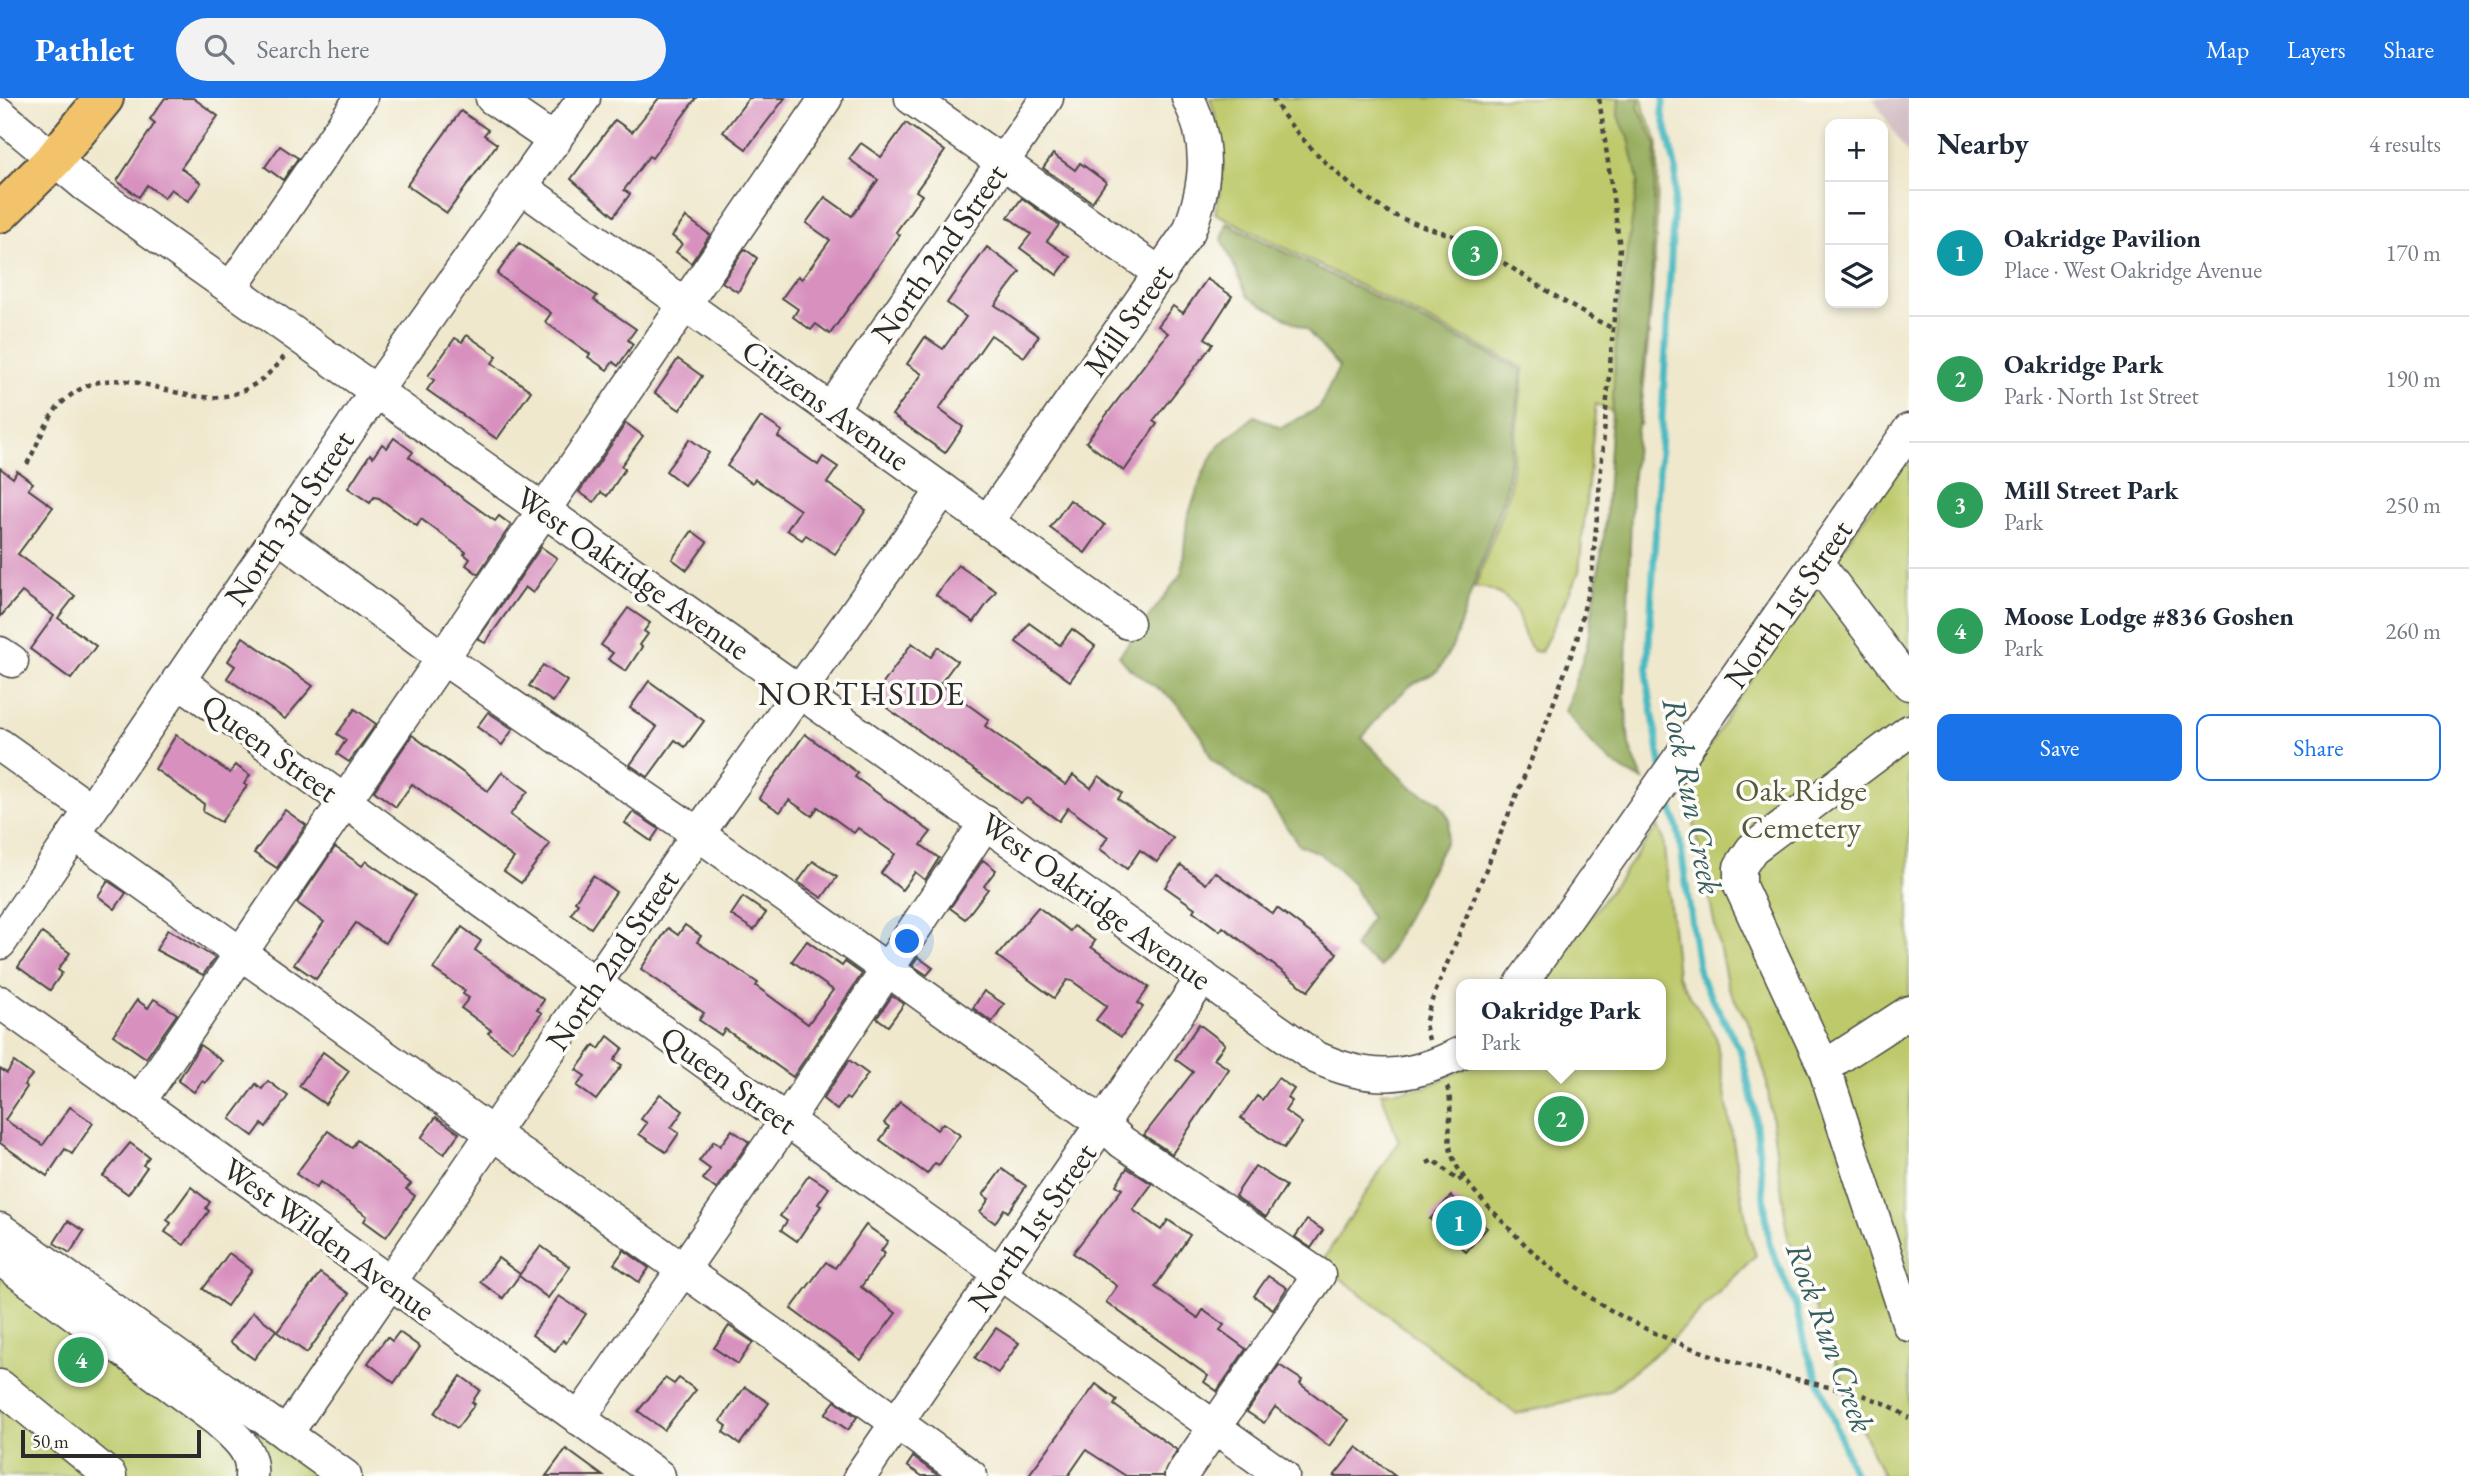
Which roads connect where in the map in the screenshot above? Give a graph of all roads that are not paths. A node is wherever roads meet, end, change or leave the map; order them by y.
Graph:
1 (104, 98) edge
2 (361, 98) edge
3 (492, 98) edge
4 (584, 98) edge
5 (826, 98) edge
6 (911, 98) edge
7 (1047, 98) edge
8 (1188, 98) edge
9 (0, 114) edge
10 (555, 141) junction
11 (55, 158) junction
12 (1002, 162) junction
13 (523, 188) junction
14 (0, 213) edge
15 (1161, 274) junction
16 (231, 288) junction
17 (685, 304) junction
18 (376, 391) junction
19 (832, 408) junction
20 (1909, 430) edge
21 (943, 490) junction
22 (544, 511) junction
23 (987, 522) junction
24 (277, 535) junction
25 (1818, 564) junction
26 (1129, 624) dead end
27 (444, 659) junction
28 (177, 680) junction
29 (1909, 684) edge
30 (801, 691) junction
31 (1909, 731) edge
32 (0, 746) edge
33 (344, 803) junction
34 (82, 821) junction
35 (986, 822) junction
36 (698, 834) junction
37 (0, 943) edge
38 (241, 953) junction
39 (886, 969) junction
40 (1203, 977) junction
41 (1525, 979) edge
42 (596, 984) junction
43 (0, 1002) edge
44 (1909, 1012) edge
45 (1450, 1059) edge
46 (1824, 1068) junction
47 (139, 1102) junction
48 (786, 1121) junction
49 (1103, 1124) junction
50 (493, 1134) junction
51 (0, 1229) edge
52 (0, 1259) edge
53 (681, 1268) junction
54 (999, 1274) junction
55 (391, 1283) junction
56 (1907, 1316) edge
57 (0, 1386) edge
58 (579, 1419) junction
59 (897, 1422) junction
60 (1214, 1427) junction
61 (286, 1433) junction
62 (110, 1476) edge
63 (251, 1476) edge
64 (345, 1476) edge
65 (659, 1476) edge
66 (860, 1476) edge
67 (971, 1476) edge
68 (1181, 1476) edge
69 (1283, 1476) edge

1 - 11 main road
2 - 16 street
3 - 10 street
4 - 10 street, North 3rd Street
5 - 17 street
6 - 12 street
7 - 12 street, North 2nd Street
8 - 15 street, Mill Street
9 - 11 street, West Oakridge Avenue
10 - 13 street, North 3rd Street
11 - 14 main road
11 - 16 street, West Oakridge Avenue
12 - 15 street
12 - 19 street, North 2nd Street
13 - 17 street, Citizens Avenue
13 - 18 street, North 3rd Street
15 - 23 street, Mill Street
16 - 18 street, West Oakridge Avenue
17 - 19 street, Citizens Avenue
17 - 22 street
18 - 22 street, West Oakridge Avenue
18 - 24 street, North 3rd Street
19 - 21 street, Citizens Avenue
20 - 25 street, North 1st Street
21 - 23 street, Citizens Avenue
21 - 30 street, North 2nd Street
22 - 27 street
22 - 30 street, West Oakridge Avenue
23 - 26 street, Citizens Avenue
24 - 27 street
24 - 28 street, North 3rd Street
25 - 29 street
25 - 41 street, North 1st Street
27 - 33 street
27 - 36 street
28 - 33 street, Queen Street
28 - 34 street, North 3rd Street
30 - 35 street, West Oakridge Avenue
30 - 36 street, North 2nd Street
31 - 46 street
32 - 34 street
33 - 38 street
33 - 42 street, Queen Street
34 - 37 street, North 3rd Street
34 - 38 street
35 - 39 street
35 - 40 street, West Oakridge Avenue
36 - 39 street
36 - 42 street, North 2nd Street
38 - 47 street
38 - 50 street
39 - 48 street
39 - 49 street
40 - 45 street, West Oakridge Avenue
40 - 49 street, North 1st Street
42 - 48 street, Queen Street
42 - 50 street, North 2nd Street
43 - 47 street, West Wilden Avenue
44 - 46 street
46 - 56 street
47 - 55 street, West Wilden Avenue
48 - 53 street
48 - 54 street, Queen Street
49 - 54 street, North 1st Street
49 - 60 street
50 - 53 street
50 - 55 street, North 2nd Street
51 - 61 street
52 - 63 street
53 - 58 street
53 - 59 street
54 - 59 street, North 1st Street
54 - 60 street, Queen Street
55 - 58 street, West Wilden Avenue
55 - 61 street, North 2nd Street
57 - 62 street
58 - 65 street, West Wilden Avenue
59 - 66 street, North 1st Street
59 - 67 street
60 - 68 street
60 - 69 street, Queen Street
61 - 64 street

